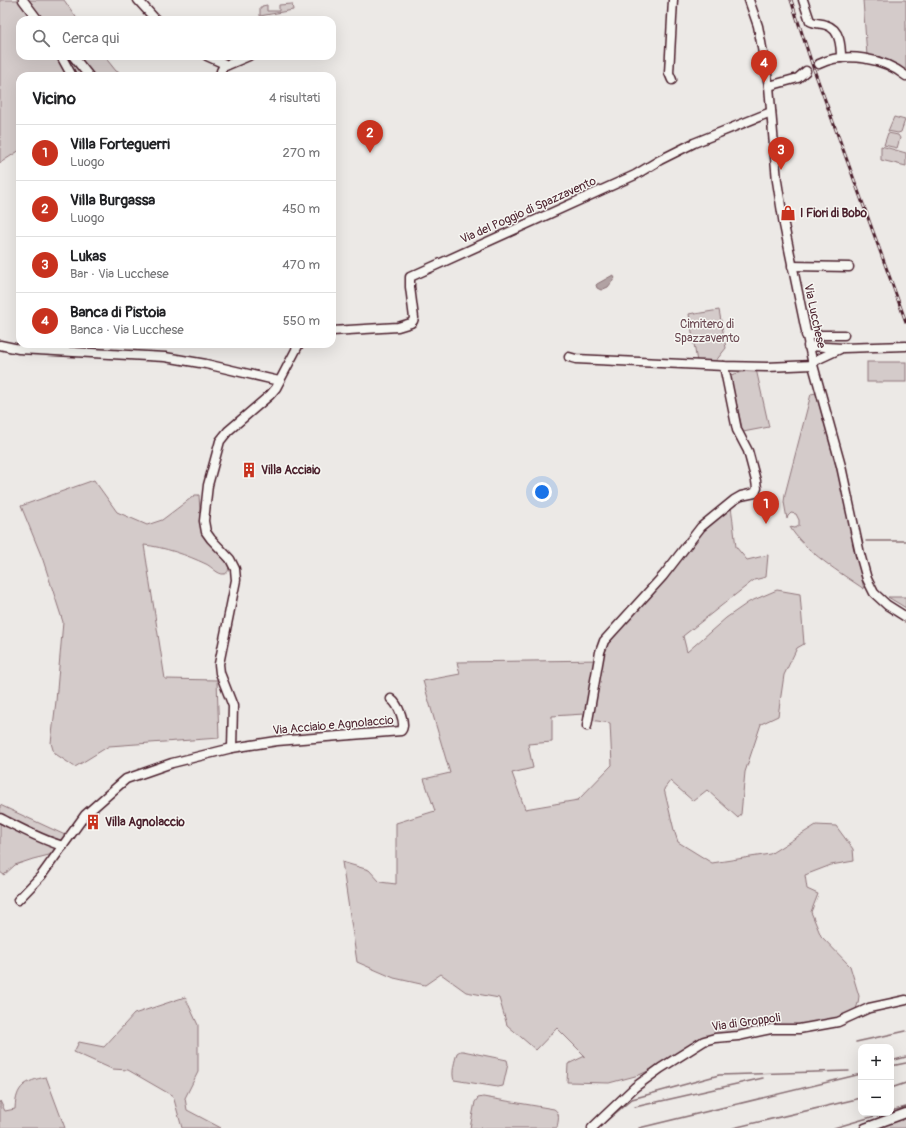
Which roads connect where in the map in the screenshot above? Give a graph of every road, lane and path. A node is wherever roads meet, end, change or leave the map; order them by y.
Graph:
1 (23, 0) edge
2 (138, 0) edge
3 (673, 0) edge
4 (749, 0) edge
5 (802, 0) edge
6 (35, 16) edge
7 (152, 16) edge
8 (841, 58) junction
9 (63, 60) edge
10 (76, 60) edge
11 (216, 60) edge
12 (239, 60) edge
13 (819, 64) dead end
14 (227, 65) junction
15 (806, 71) dead end
16 (70, 72) edge
17 (86, 72) edge
18 (221, 72) edge
19 (906, 76) edge
20 (672, 80) dead end
21 (769, 86) junction
22 (772, 112) junction
23 (792, 266) junction
24 (849, 267) dead end
25 (336, 331) edge
26 (806, 335) junction
27 (844, 335) dead end
28 (0, 345) edge
29 (808, 346) junction
30 (906, 346) edge
31 (297, 348) edge
32 (843, 348) junction
33 (569, 357) dead end
34 (812, 364) junction
35 (724, 366) junction
36 (279, 381) junction
37 (906, 617) edge
38 (391, 699) dead end
39 (587, 726) dead end
40 (232, 748) junction
41 (0, 818) edge
42 (63, 846) junction
43 (18, 900) dead end
44 (906, 1000) edge
45 (906, 1113) edge
46 (592, 1128) edge
47 (865, 1128) edge

1 - 6 street
2 - 7 street
3 - 20 street
4 - 21 street, Via Lucchese
5 - 8 street
8 - 13 street
8 - 19 street
9 - 16 street
10 - 17 street
11 - 14 street
12 - 14 street
14 - 18 street
15 - 21 street
21 - 22 street, Via Lucchese
22 - 23 street, Via Lucchese
22 - 25 street, Via del Poggio di Spazzavento
23 - 24 street
23 - 26 street, Via Lucchese
26 - 27 street
26 - 29 street, Via Lucchese
28 - 36 street
29 - 32 street
29 - 34 street, Via Lucchese
30 - 32 street
31 - 36 street
32 - 34 street
33 - 35 street
34 - 35 street
34 - 37 street, Via Lucchese
35 - 39 street
36 - 40 street
38 - 40 street, Via Acciaio e Agnolaccio
40 - 42 street, Via Acciaio e Agnolaccio
41 - 42 street
42 - 43 street, Via Acciaio e Agnolaccio
44 - 46 street, Via di Groppoli
45 - 47 street

